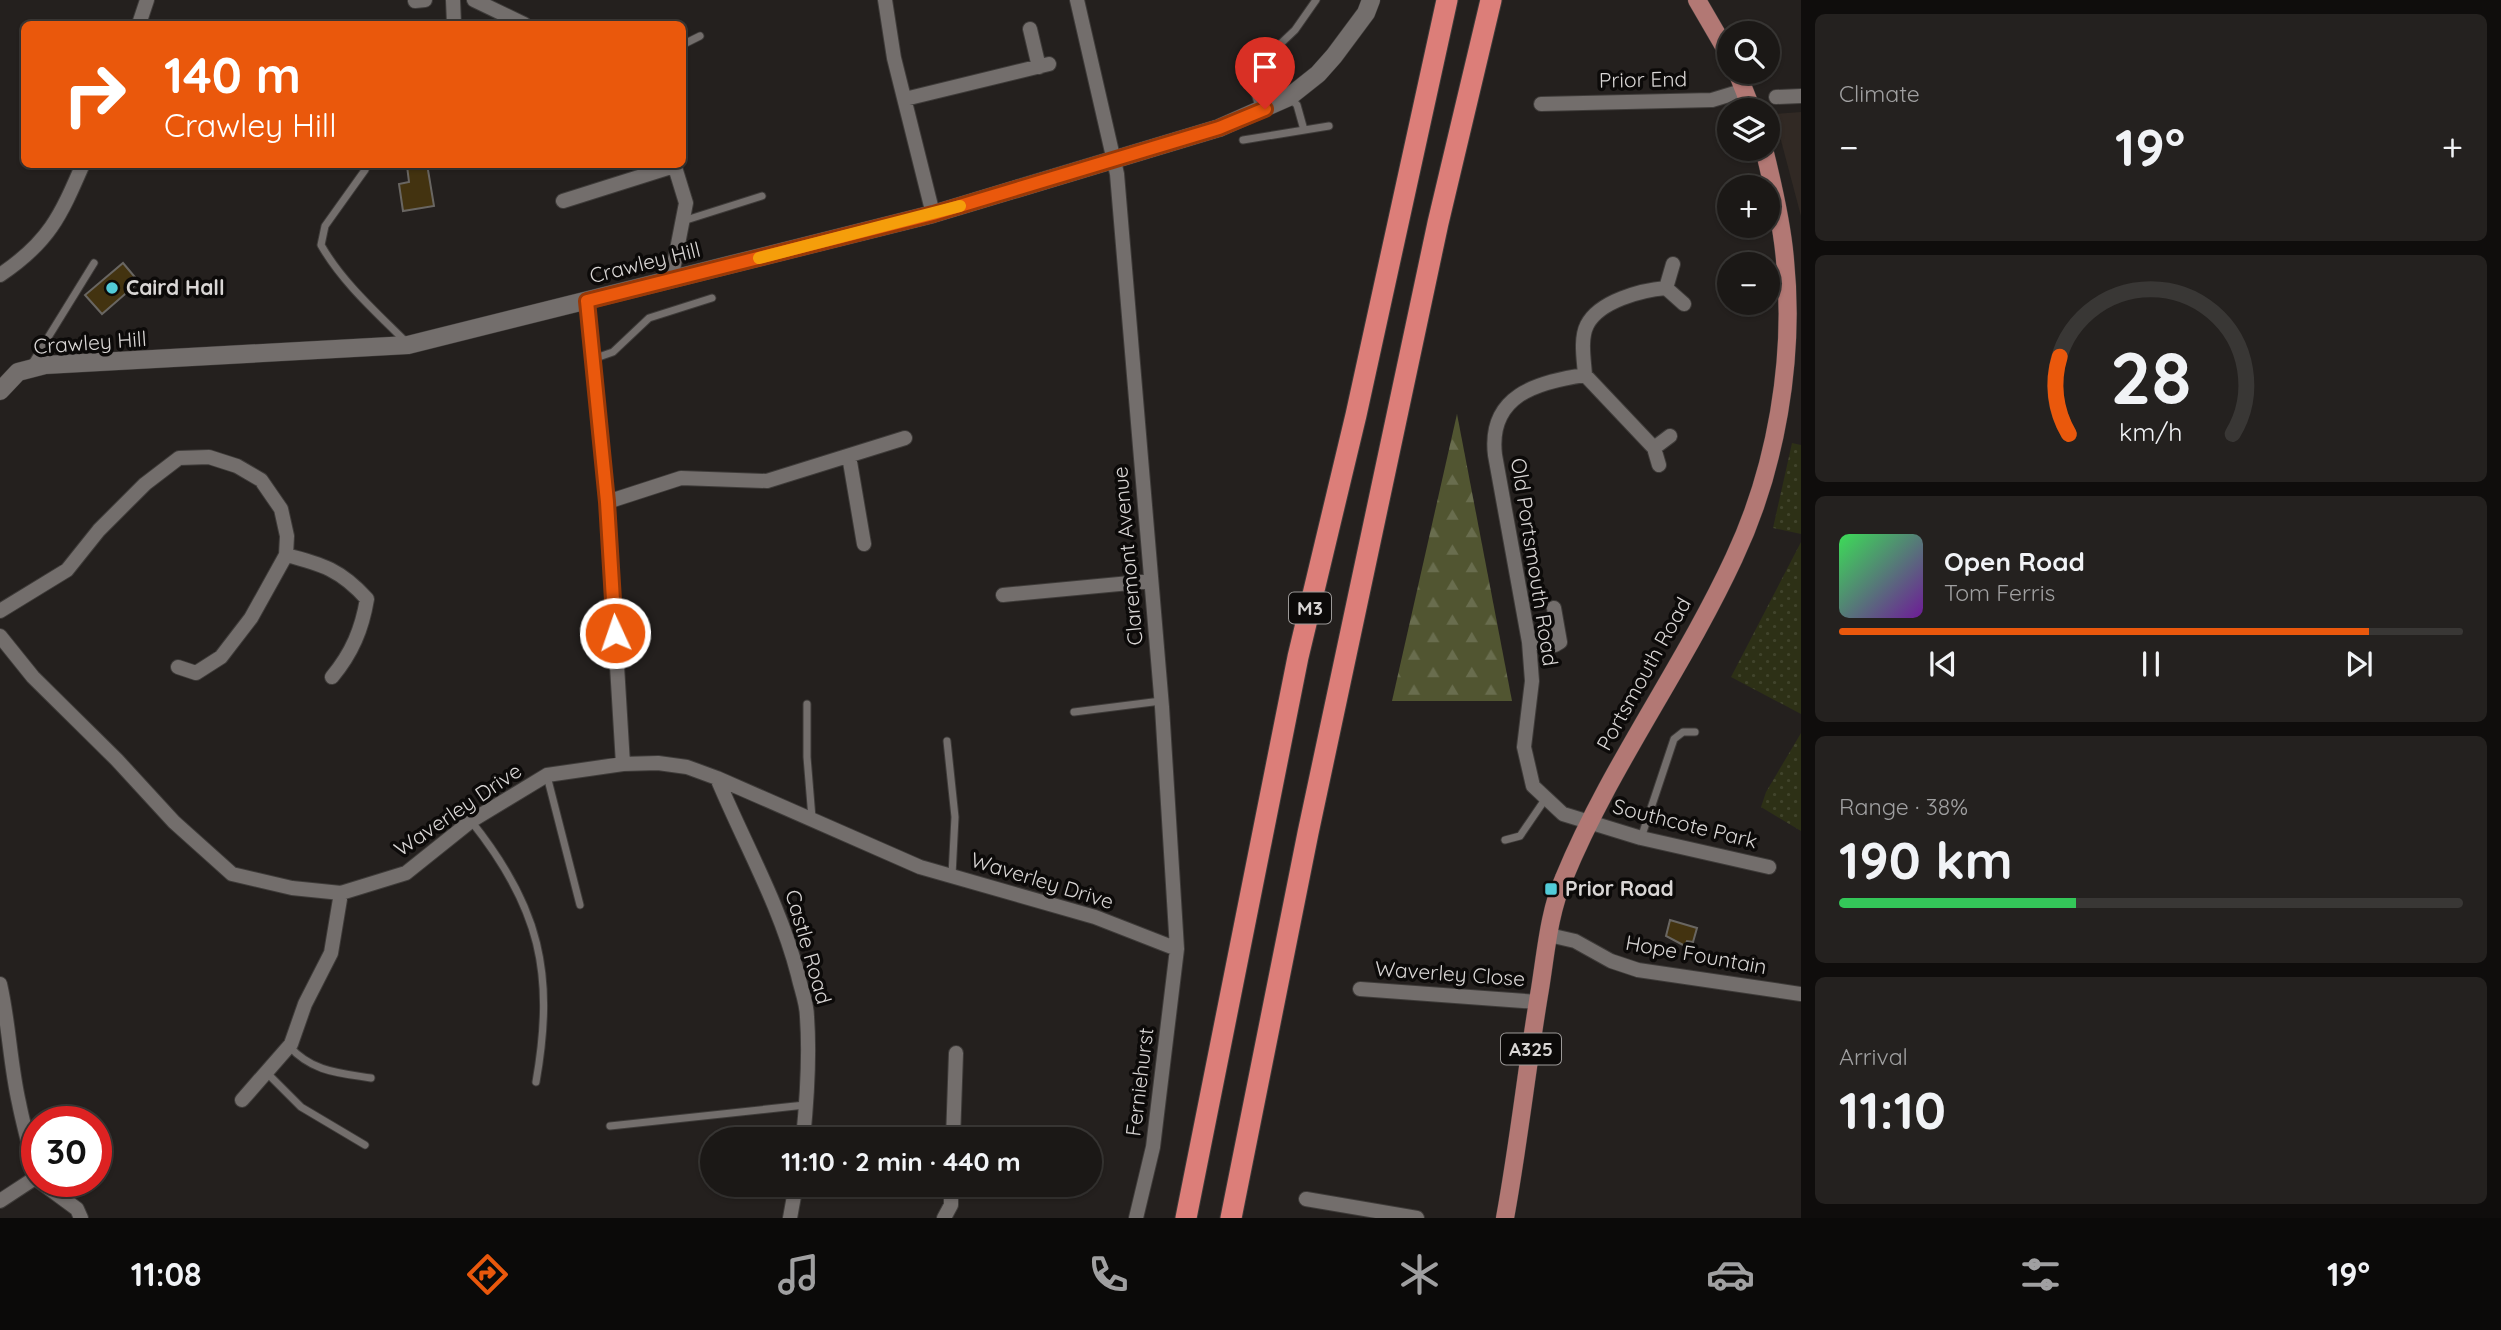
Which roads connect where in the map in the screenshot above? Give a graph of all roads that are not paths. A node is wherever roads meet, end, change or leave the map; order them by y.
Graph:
1 (147, 0) edge
2 (453, 0) edge
3 (474, 0) edge
4 (885, 0) edge
5 (1077, 0) edge
6 (1316, 0) edge
7 (1371, 0) edge
8 (1447, 0) edge
9 (1491, 0) edge
10 (1697, 0) edge
11 (140, 21) edge
12 (454, 21) edge
13 (518, 21) edge
14 (1030, 29) dead end
15 (1717, 34) edge
16 (699, 36) dead end
17 (686, 43) edge
18 (1742, 84) edge
19 (1745, 90) junction
20 (1801, 96) edge
21 (1289, 97) junction
22 (1776, 97) dead end
23 (1748, 98) edge
24 (905, 99) junction
25 (1541, 104) dead end
26 (1260, 111) junction
27 (1329, 126) dead end
28 (1304, 130) junction
29 (1243, 140) dead end
30 (1112, 160) junction
31 (1766, 161) edge
32 (81, 168) edge
33 (665, 168) edge
34 (675, 168) edge
35 (365, 170) dead end
36 (762, 196) dead end
37 (563, 201) dead end
38 (933, 214) junction
39 (682, 221) junction
40 (94, 263) dead end
41 (1673, 264) dead end
42 (0, 275) edge
43 (671, 280) junction
44 (1666, 288) junction
45 (712, 298) dead end
46 (587, 301) junction
47 (1684, 304) dead end
48 (408, 345) junction
49 (593, 359) junction
50 (29, 369) junction
51 (1585, 375) junction
52 (0, 391) edge
53 (1670, 436) dead end
54 (905, 438) dead end
55 (1654, 448) junction
56 (849, 456) junction
57 (1659, 465) dead end
58 (607, 502) junction
59 (864, 544) dead end
60 (286, 555) junction
61 (1151, 581) junction
62 (1003, 595) dead end
63 (1554, 608) dead end
64 (0, 611) edge
65 (0, 636) edge
66 (1529, 642) junction
67 (178, 667) dead end
68 (332, 677) dead end
69 (1162, 700) junction
70 (807, 704) dead end
71 (1074, 712) dead end
72 (1695, 732) dead end
73 (947, 741) dead end
74 (623, 764) junction
75 (547, 775) junction
76 (717, 778) junction
77 (1546, 798) junction
78 (471, 821) junction
79 (1591, 821) junction
80 (813, 822) junction
81 (1641, 838) junction
82 (1505, 840) dead end
83 (1769, 867) dead end
84 (953, 876) junction
85 (341, 893) junction
86 (580, 905) dead end
87 (1549, 935) junction
88 (1177, 949) junction
89 (0, 984) edge
90 (1360, 989) dead end
91 (1801, 994) edge
92 (1538, 1002) junction
93 (289, 1046) junction
94 (956, 1053) dead end
95 (266, 1071) junction
96 (371, 1078) dead end
97 (536, 1082) dead end
98 (242, 1100) dead end
99 (806, 1105) junction
100 (21, 1111) edge
101 (610, 1126) dead end
102 (804, 1127) edge
103 (953, 1127) edge
104 (365, 1144) dead end
105 (21, 1189) edge
106 (60, 1197) edge
107 (794, 1197) edge
108 (950, 1197) edge
109 (1306, 1199) dead end
110 (0, 1200) edge
111 (82, 1218) edge
112 (790, 1218) edge
113 (944, 1218) edge
114 (1136, 1218) edge
115 (1186, 1218) edge
116 (1231, 1218) edge
117 (1417, 1218) edge
118 (1505, 1218) edge

1 - 11 street
2 - 12 street
3 - 13 street
4 - 24 street
5 - 30 street, Claremont Avenue
6 - 26 lane
7 - 21 street, Crawley Hill
8 - 115 highway, M3
9 - 116 highway, M3
10 - 15 main road
14 - 24 street
16 - 17 lane
18 - 19 main road
19 - 23 main road
19 - 25 street, Prior End
20 - 22 street
21 - 26 street, Crawley Hill
21 - 28 lane
24 - 38 street
26 - 30 street, Crawley Hill
27 - 28 lane
28 - 29 lane
30 - 38 street, Crawley Hill
30 - 61 street, Claremont Avenue
31 - 79 main road, Portsmouth Road / A325
32 - 42 street
33 - 37 street
34 - 39 street
35 - 48 lane
36 - 39 lane
38 - 43 street, Crawley Hill
39 - 43 street
40 - 50 lane
41 - 44 street
43 - 46 street, Crawley Hill
44 - 47 street
44 - 51 street
45 - 49 lane
46 - 48 street, Crawley Hill
46 - 49 street
48 - 50 street, Crawley Hill
49 - 58 street
50 - 52 street, Crawley Hill
51 - 55 street
51 - 66 street, Old Portsmouth Road
53 - 55 street
54 - 56 street
55 - 57 street
56 - 58 street
56 - 59 street
58 - 74 street
60 - 64 street
60 - 67 street
60 - 68 street
61 - 62 street
61 - 69 street, Claremont Avenue
63 - 66 street
65 - 85 street, Waverley Drive
66 - 77 street, Old Portsmouth Road
69 - 71 lane
69 - 88 street, Claremont Avenue
70 - 80 lane
72 - 81 lane
73 - 84 lane
74 - 75 street, Waverley Drive
74 - 76 street, Waverley Drive
75 - 78 street, Waverley Drive
75 - 86 lane
76 - 80 street, Waverley Drive
76 - 99 street, Castle Road
77 - 79 street, Old Portsmouth Road
77 - 82 lane
78 - 85 street, Waverley Drive
78 - 97 lane
79 - 81 street, Southcote Park
79 - 87 main road, Portsmouth Road / A325
80 - 84 street, Waverley Drive
81 - 83 street, Southcote Park
84 - 88 street, Waverley Drive
85 - 93 street
87 - 91 street, Hope Fountain
87 - 92 main road, Portsmouth Road / A325
88 - 114 street, Ferniehurst
89 - 100 street
90 - 92 street, Waverley Close
92 - 118 main road, Portsmouth Road / A325
93 - 95 street
93 - 96 lane
94 - 103 street
95 - 98 street
95 - 104 lane
99 - 101 lane
99 - 102 street, Castle Road
105 - 110 street
106 - 111 street
107 - 112 street
108 - 113 street
109 - 117 street

